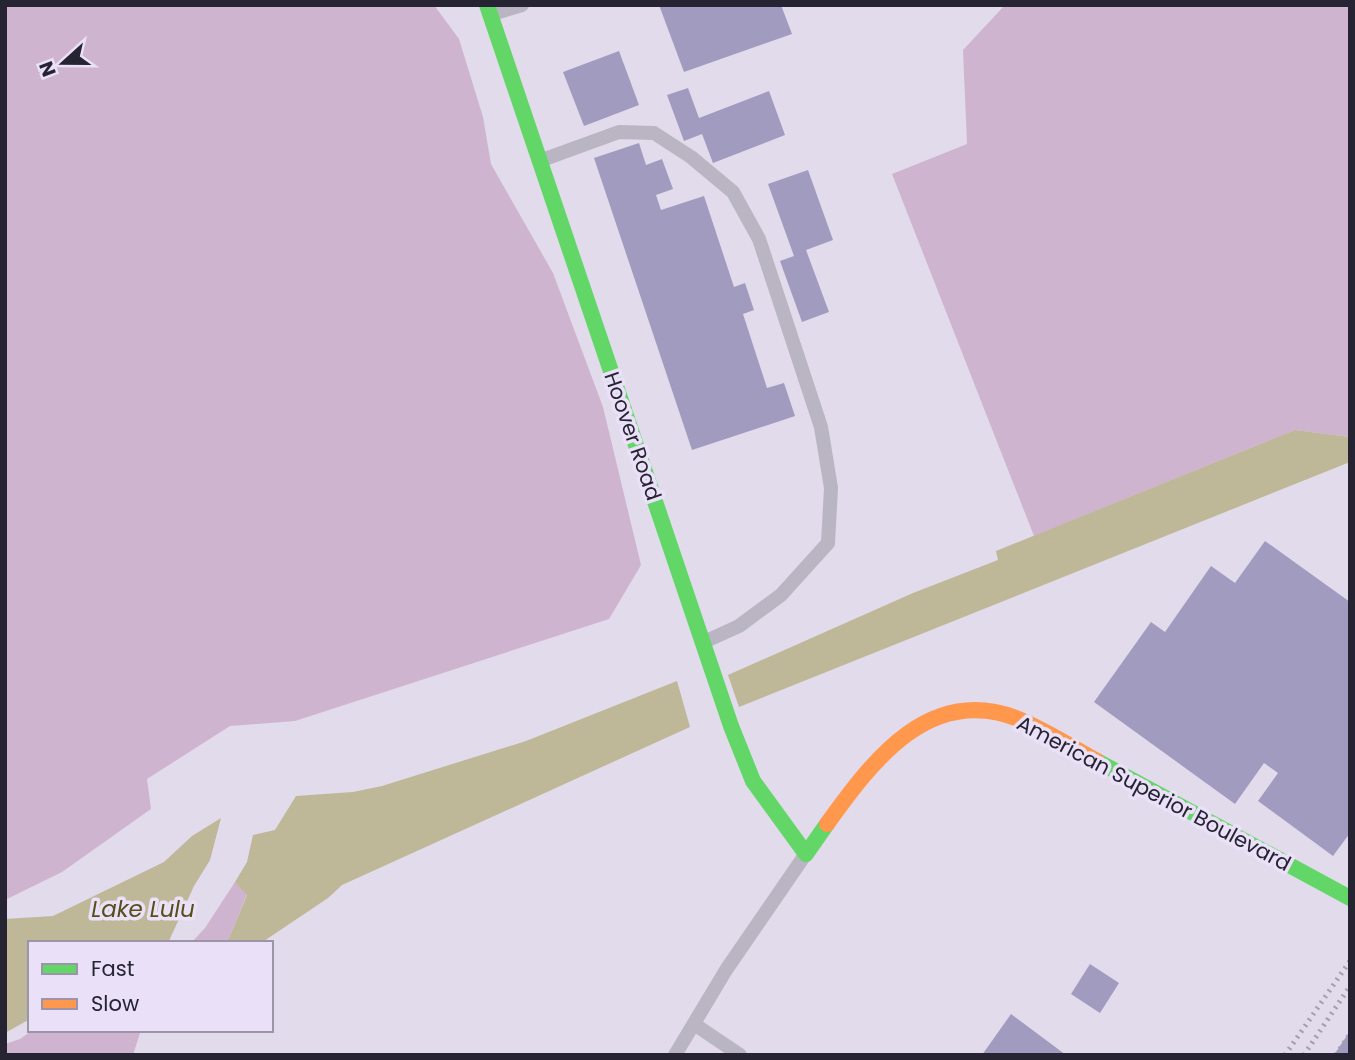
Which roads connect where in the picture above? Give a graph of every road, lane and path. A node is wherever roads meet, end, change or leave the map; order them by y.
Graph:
1 (522, 5) edge
2 (489, 10) edge
3 (540, 160) junction
4 (702, 643) junction
5 (806, 854) junction
6 (1350, 898) edge
7 (694, 1024) junction
8 (675, 1055) edge
9 (739, 1055) edge

1 - 2 lane
2 - 3 street, Hoover Road
3 - 4 street, Hoover Road
3 - 4 lane
4 - 5 street, Hoover Road
5 - 6 street, American Superior Boulevard
5 - 7 lane
7 - 8 lane
7 - 9 lane

